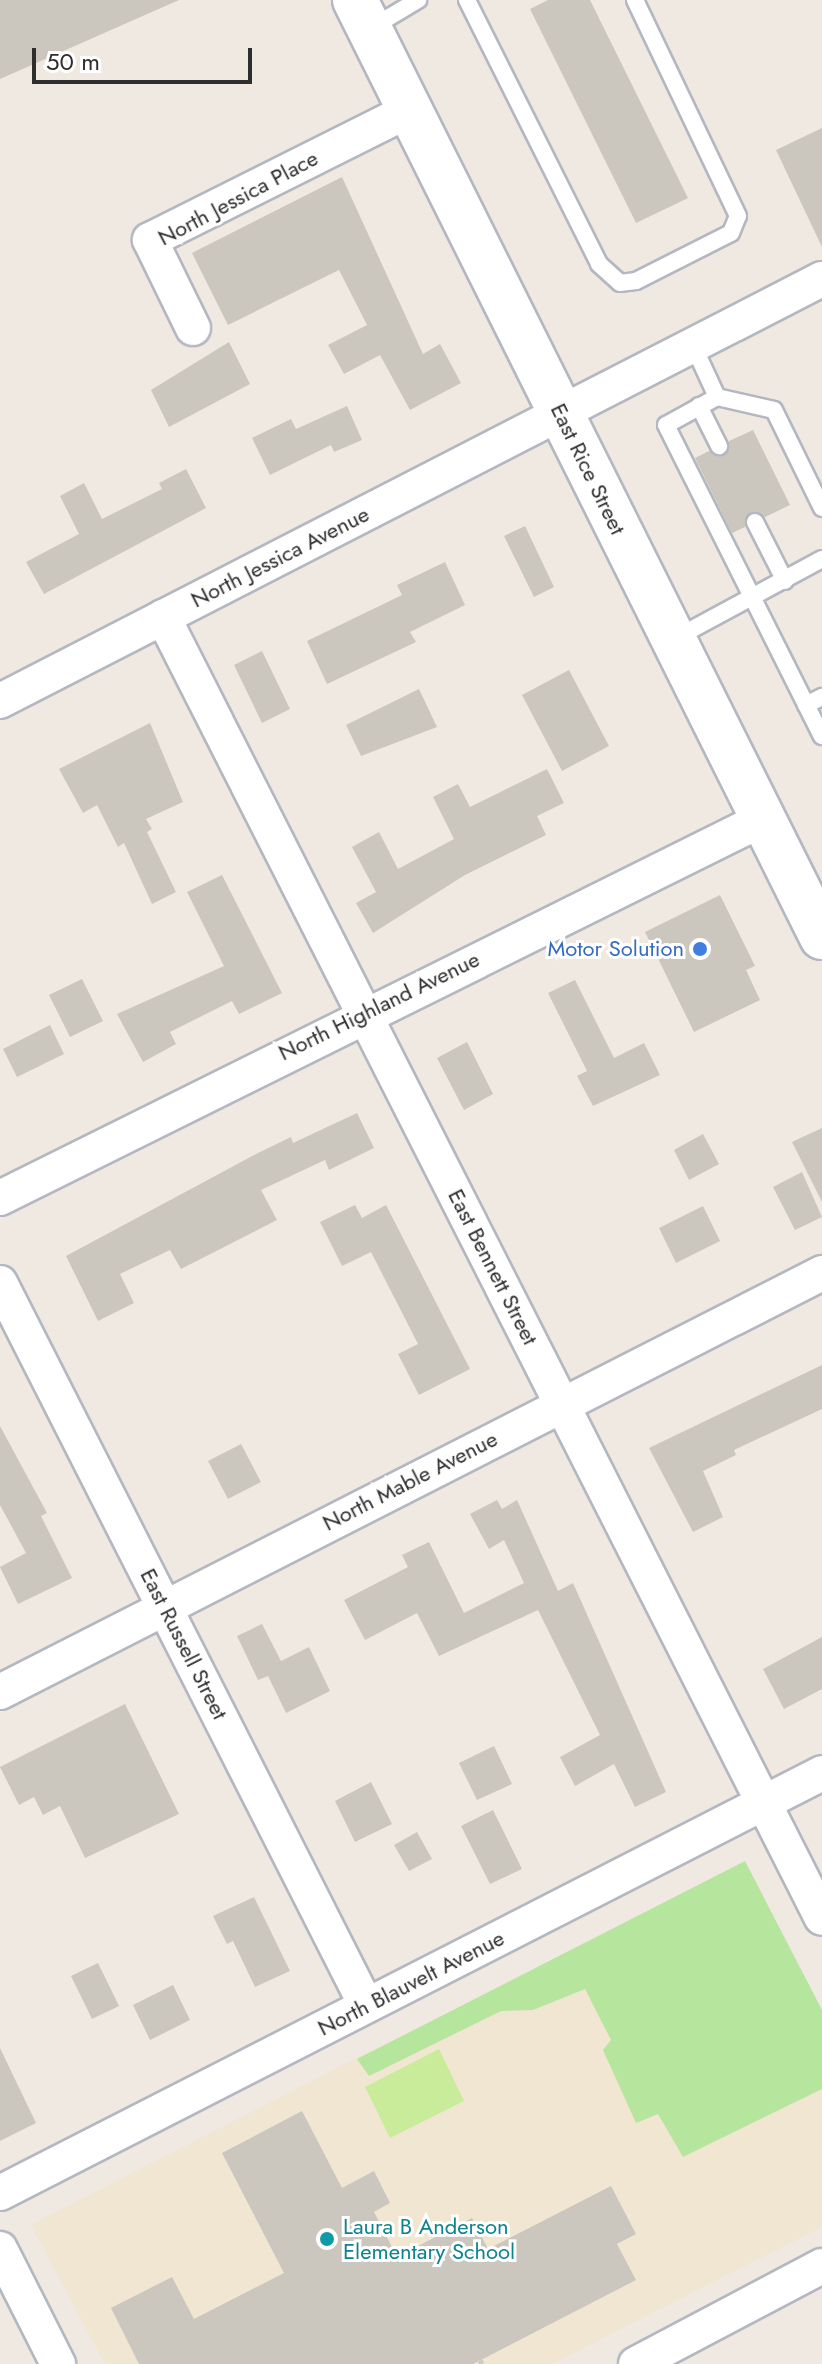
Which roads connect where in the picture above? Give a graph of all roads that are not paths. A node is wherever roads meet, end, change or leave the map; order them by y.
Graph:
1 (418, 0) edge
2 (467, 0) edge
3 (635, 0) edge
4 (362, 15) edge
5 (410, 110) junction
6 (822, 279) edge
7 (193, 328) dead end
8 (693, 345) junction
9 (717, 397) junction
10 (699, 406) junction
11 (561, 412) junction
12 (719, 446) dead end
13 (822, 508) edge
14 (755, 522) dead end
15 (822, 561) edge
16 (785, 581) junction
17 (752, 598) junction
18 (163, 617) junction
19 (673, 639) junction
20 (822, 697) edge
21 (0, 701) edge
22 (806, 705) junction
23 (822, 736) edge
24 (761, 820) junction
25 (822, 937) edge
26 (364, 1013) junction
27 (0, 1198) edge
28 (822, 1273) edge
29 (0, 1283) edge
30 (562, 1403) junction
31 (165, 1608) junction
32 (0, 1692) edge
33 (822, 1773) edge
34 (764, 1803) junction
35 (822, 1918) edge
36 (366, 2005) junction
37 (0, 2193) edge
38 (0, 2249) edge
39 (822, 2266) edge
40 (58, 2364) edge
41 (636, 2364) edge

1 - 4 lane
2 - 3 lane
4 - 5 main road, East Rice Street
5 - 7 street, North Jessica Place
5 - 11 main road, East Rice Street
6 - 8 street
8 - 9 lane
8 - 11 street
9 - 10 lane
9 - 13 lane
10 - 12 lane
10 - 17 lane
11 - 18 street, North Jessica Avenue
11 - 19 main road, East Rice Street
14 - 16 lane
15 - 16 lane
16 - 17 lane
17 - 19 lane
17 - 22 lane
18 - 21 street, North Jessica Avenue
18 - 26 street, East Bennett Street
19 - 24 main road, East Rice Street
20 - 22 lane
22 - 23 lane
24 - 25 main road, East Rice Street
24 - 26 street, North Highland Avenue
26 - 27 street, North Highland Avenue
26 - 30 street, East Bennett Street
28 - 30 street, North Mable Avenue
29 - 31 street, East Russell Street
30 - 31 street, North Mable Avenue
30 - 34 street, East Bennett Street
31 - 32 street, North Mable Avenue
31 - 36 street, East Russell Street
33 - 34 street, North Blauvelt Avenue
34 - 35 street, East Bennett Street
34 - 36 street, North Blauvelt Avenue
36 - 37 street, North Blauvelt Avenue
38 - 40 street
39 - 41 street

